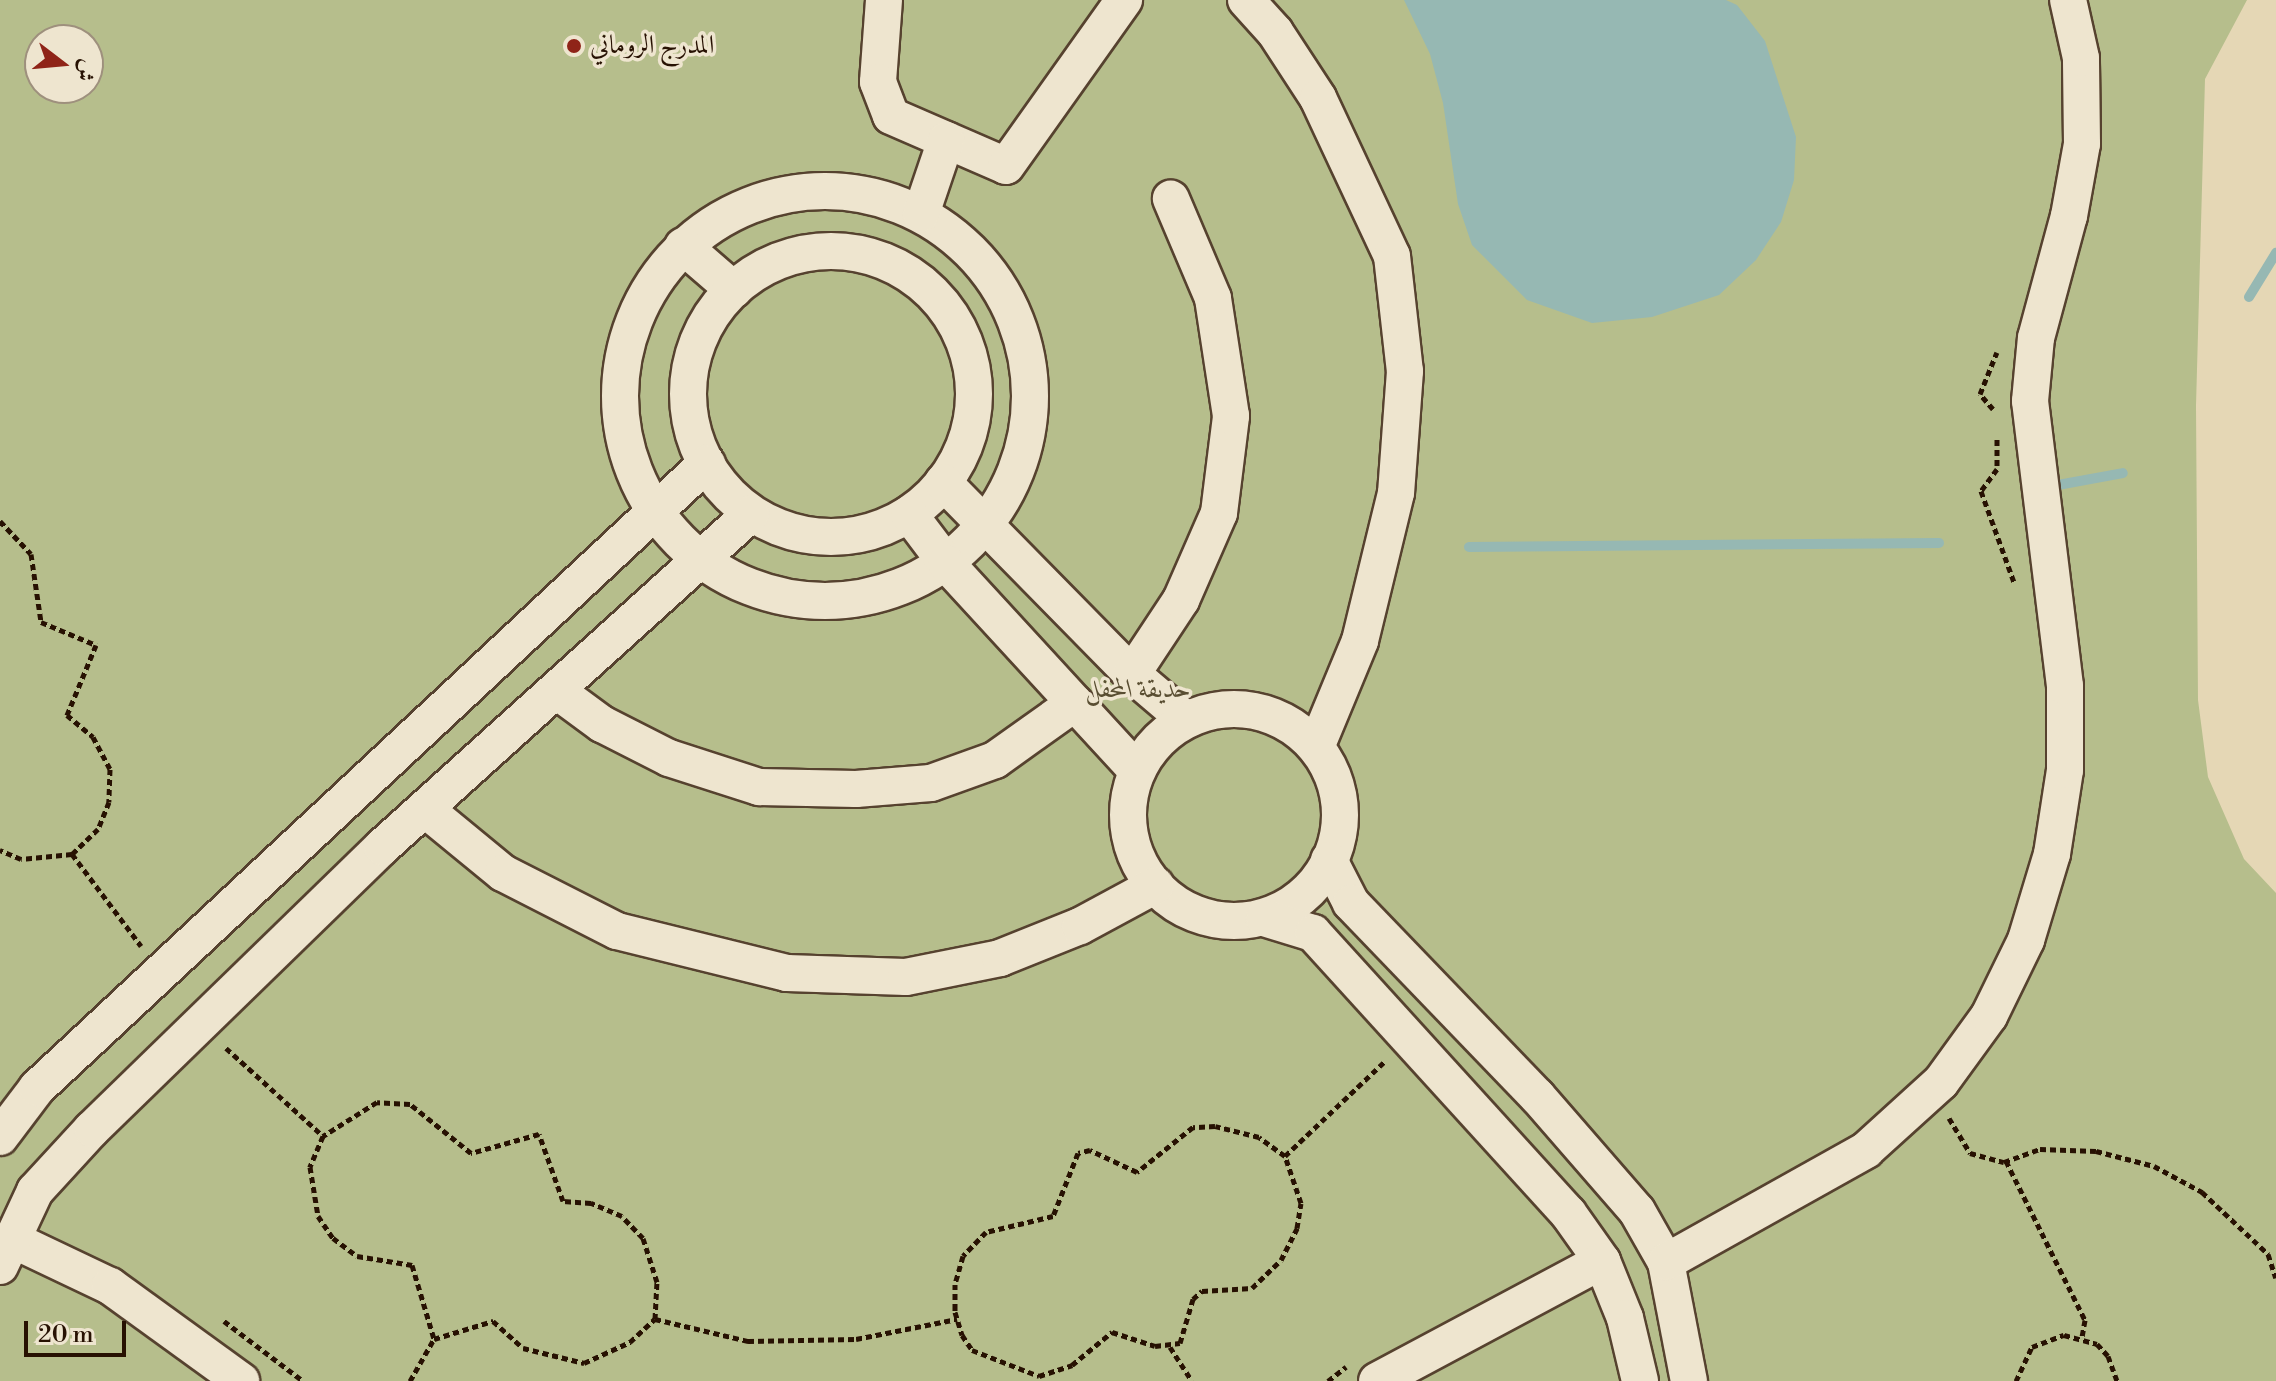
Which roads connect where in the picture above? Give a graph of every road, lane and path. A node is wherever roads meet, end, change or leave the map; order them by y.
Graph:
1 (884, 0) edge
2 (1124, 0) edge
3 (1246, 0) edge
4 (2068, 0) edge
5 (946, 140) junction
6 (1171, 199) dead end
7 (921, 214) junction
8 (683, 246) junction
9 (995, 281) junction
10 (734, 290) junction
11 (952, 318) junction
12 (2001, 343) dead end
13 (1994, 418) dead end
14 (1997, 429) dead end
15 (707, 463) junction
16 (943, 482) junction
17 (652, 510) junction
18 (751, 514) junction
19 (909, 514) junction
20 (0, 521) edge
21 (985, 525) junction
22 (701, 562) junction
23 (946, 563) junction
24 (2020, 598) dead end
25 (1132, 674) junction
26 (557, 691) junction
27 (1075, 703) junction
28 (1186, 720) junction
29 (1316, 747) junction
30 (1137, 771) junction
31 (425, 809) junction
32 (0, 850) edge
33 (72, 854) junction
34 (1329, 860) junction
35 (1156, 885) junction
36 (1264, 918) junction
37 (163, 975) junction
38 (200, 1024) junction
39 (1410, 1039) junction
40 (1941, 1082) junction
41 (323, 1136) junction
42 (0, 1137) edge
43 (1285, 1156) junction
44 (2006, 1161) junction
45 (5, 1253) edge
46 (1602, 1261) junction
47 (1666, 1262) junction
48 (2276, 1278) edge
49 (655, 1319) junction
50 (957, 1319) junction
51 (2082, 1337) junction
52 (434, 1339) junction
53 (1170, 1347) junction
54 (241, 1381) edge
55 (410, 1381) edge
56 (1192, 1381) edge
57 (1377, 1381) edge
58 (1640, 1381) edge
59 (1689, 1381) edge
60 (2016, 1381) edge
61 (2117, 1381) edge

1 - 5 street
2 - 5 street
3 - 29 street
4 - 40 street
5 - 7 street
6 - 25 street
7 - 8 street
7 - 9 street
8 - 10 street
8 - 17 street
9 - 11 street
9 - 21 street
10 - 11 street
10 - 15 street
11 - 16 street
12 - 13 path
14 - 24 path
15 - 17 street
15 - 18 street
16 - 19 street
16 - 21 street
17 - 22 street
17 - 37 street
18 - 19 street
18 - 22 street
19 - 23 street
20 - 33 path
21 - 23 street
21 - 25 street
22 - 23 street
22 - 26 street
23 - 27 street
25 - 28 street
26 - 27 street
26 - 31 street
27 - 30 street
28 - 29 street
28 - 30 street
29 - 34 street
30 - 35 street
31 - 35 street
31 - 38 street
32 - 33 path
33 - 37 path
34 - 36 street
34 - 47 street
35 - 36 street
36 - 39 street
37 - 42 street
38 - 41 path
38 - 45 street
39 - 43 path
39 - 46 street
40 - 44 path
40 - 47 street
41 - 49 path
41 - 52 path
43 - 50 path
43 - 53 path
44 - 48 path
44 - 51 path
45 - 54 street
46 - 57 street
46 - 58 street
47 - 59 street
49 - 50 path
49 - 52 path
50 - 53 path
51 - 60 path
51 - 61 path
52 - 55 path
53 - 56 path

